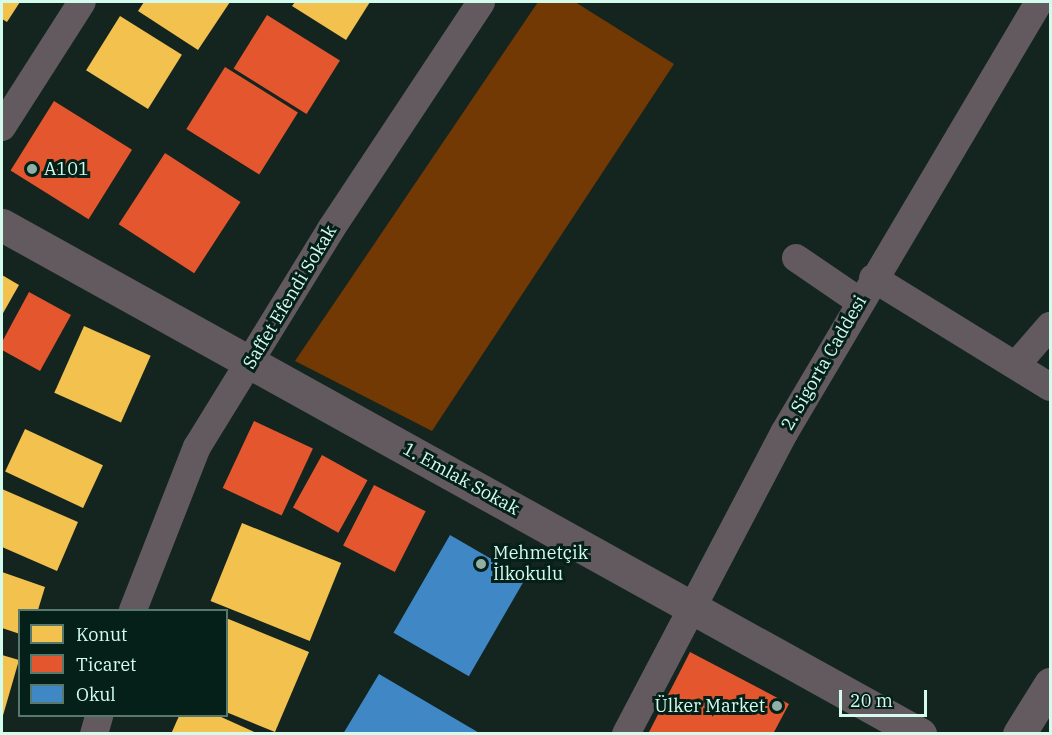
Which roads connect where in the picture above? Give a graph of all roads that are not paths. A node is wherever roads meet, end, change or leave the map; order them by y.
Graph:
1 (82, 2) edge
2 (482, 2) edge
3 (1039, 2) edge
4 (2, 127) edge
5 (2, 225) edge
6 (796, 258) dead end
7 (866, 289) junction
8 (1050, 326) edge
9 (250, 363) junction
10 (1016, 365) junction
11 (1050, 387) edge
12 (693, 608) junction
13 (133, 609) edge
14 (1050, 684) edge
15 (99, 717) edge
16 (94, 734) edge
17 (626, 734) edge
18 (920, 734) edge
19 (1019, 734) edge

1 - 4 street
2 - 9 street, Saffet Efendi Sokak
3 - 7 street, 2. Sigorta Caddesi
5 - 9 street, 1. Emlak Sokak
6 - 7 street
7 - 10 street
7 - 12 street, 2. Sigorta Caddesi
8 - 10 street
9 - 12 street, 1. Emlak Sokak
9 - 13 street, Saffet Efendi Sokak
10 - 11 street
12 - 17 street, 2. Sigorta Caddesi
12 - 18 street, 1. Emlak Sokak
14 - 19 main road
15 - 16 street

